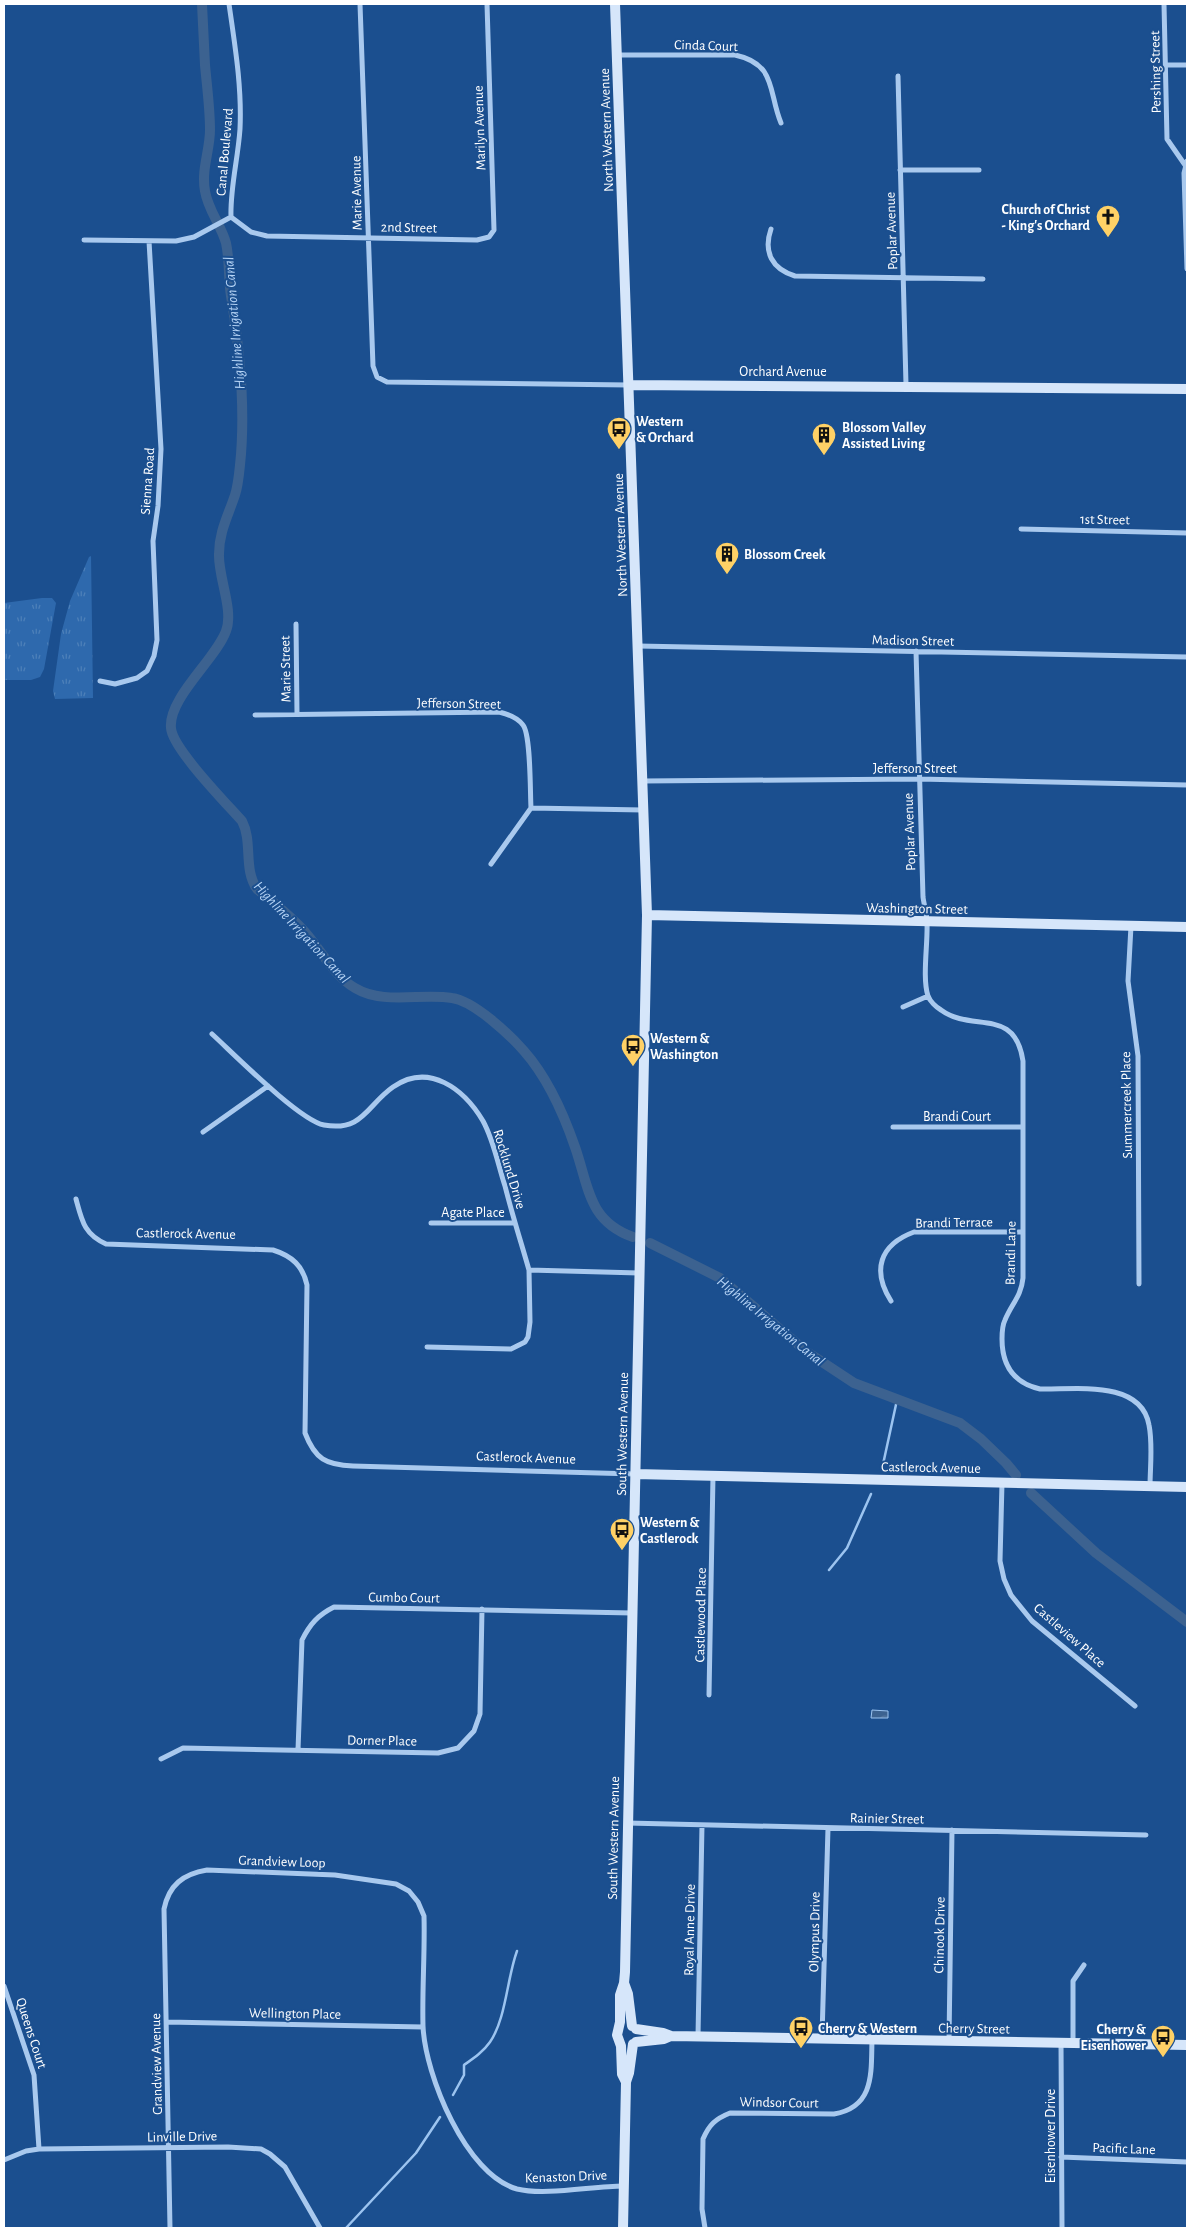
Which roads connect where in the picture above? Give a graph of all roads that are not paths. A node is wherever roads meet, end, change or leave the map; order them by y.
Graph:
1 (229, 4) edge
2 (360, 4) edge
3 (487, 4) edge
4 (615, 4) edge
5 (1164, 4) edge
6 (617, 55) junction
7 (1166, 65) junction
8 (1187, 65) edge
9 (898, 76) dead end
10 (781, 123) dead end
11 (1186, 163) edge
12 (900, 170) junction
13 (979, 170) dead end
14 (231, 217) junction
15 (771, 229) dead end
16 (251, 232) joint
17 (368, 238) junction
18 (84, 240) dead end
19 (477, 240) joint
20 (149, 241) junction
21 (1187, 269) edge
22 (903, 277) junction
23 (983, 279) dead end
24 (379, 380) joint
25 (629, 385) junction
26 (906, 385) junction
27 (1187, 388) edge
28 (1022, 529) dead end
29 (1187, 533) edge
30 (296, 624) dead end
31 (638, 646) junction
32 (916, 651) junction
33 (1187, 657) edge
34 (100, 681) dead end
35 (298, 714) junction
36 (256, 715) dead end
37 (919, 779) junction
38 (643, 781) junction
39 (1187, 785) edge
40 (531, 808) junction
41 (644, 810) junction
42 (490, 864) dead end
43 (647, 915) junction
44 (927, 922) junction
45 (1131, 925) junction
46 (1187, 927) edge
47 (928, 996) junction
48 (903, 1007) dead end
49 (212, 1034) dead end
50 (268, 1086) junction
51 (893, 1126) dead end
52 (1022, 1128) junction
53 (203, 1132) dead end
54 (76, 1199) dead end
55 (430, 1223) dead end
56 (515, 1223) junction
57 (1023, 1232) junction
58 (530, 1270) junction
59 (639, 1273) junction
60 (1139, 1284) dead end
61 (891, 1301) dead end
62 (427, 1347) dead end
63 (635, 1474) junction
64 (713, 1476) junction
65 (1002, 1483) junction
66 (1150, 1486) junction
67 (1187, 1487) edge
68 (482, 1609) junction
69 (632, 1613) junction
70 (709, 1694) dead end
71 (1135, 1706) dead end
72 (298, 1750) junction
73 (161, 1760) dead end
74 (627, 1822) junction
75 (702, 1825) junction
76 (828, 1828) junction
77 (952, 1830) junction
78 (1146, 1835) dead end
79 (425, 1945) joint
80 (165, 1959) joint
81 (1084, 1965) dead end
82 (624, 1983) junction
83 (4, 1986) edge
84 (167, 2022) junction
85 (423, 2027) junction
86 (634, 2028) junction
87 (619, 2029) junction
88 (671, 2036) junction
89 (698, 2036) junction
90 (822, 2038) junction
91 (872, 2039) junction
92 (949, 2041) junction
93 (620, 2042) junction
94 (635, 2043) junction
95 (1061, 2043) junction
96 (1073, 2044) junction
97 (1187, 2046) edge
98 (626, 2082) junction
99 (169, 2148) junction
100 (39, 2149) junction
101 (1061, 2157) junction
102 (4, 2160) edge
103 (1187, 2162) edge
104 (623, 2186) junction
105 (170, 2228) edge
106 (320, 2228) edge
107 (623, 2228) edge
108 (705, 2228) edge
109 (1062, 2228) edge

1 - 14 street, Canal Boulevard
2 - 17 street, Marie Avenue
3 - 19 street, Marilyn Avenue
4 - 6 main road, North Western Avenue
5 - 7 street, Pershing Street
6 - 10 street, Cinda Court
6 - 25 main road, North Western Avenue
7 - 8 street
7 - 11 street, Pershing Street
9 - 12 street, Poplar Avenue
11 - 21 street
12 - 13 street
12 - 22 street, Poplar Avenue
14 - 16 street, Canal Boulevard
14 - 20 street
15 - 22 street
16 - 17 street, 2nd Street
17 - 19 street, 2nd Street
17 - 24 street, Marie Avenue
18 - 20 street
20 - 34 street, Sienna Road
22 - 23 street
22 - 26 street, Poplar Avenue
24 - 25 street, Orchard Avenue
25 - 26 main road, Orchard Avenue
25 - 31 main road, North Western Avenue
26 - 27 main road, Orchard Avenue
28 - 29 street, 1st Street
30 - 35 street, Marie Street
31 - 32 street, Madison Street
31 - 38 main road, North Western Avenue
32 - 33 street, Madison Street
32 - 37 street, Poplar Avenue
35 - 36 street, Jefferson Street
35 - 40 street, Jefferson Street
37 - 38 street, Jefferson Street
37 - 39 street, Jefferson Street
37 - 44 street, Poplar Avenue
38 - 41 main road, North Western Avenue
40 - 41 street
40 - 42 street
41 - 43 main road, North Western Avenue
43 - 44 main road, Washington Street
43 - 59 main road, South Western Avenue
44 - 45 main road, Washington Street
44 - 47 street
45 - 46 main road, Washington Street
45 - 60 street, Summercreek Place
47 - 48 street
47 - 52 street, Brandi Lane
49 - 50 street, Rocklund Drive
50 - 53 street
50 - 56 street, Rocklund Drive
51 - 52 street, Brandi Court
52 - 57 street, Brandi Lane
54 - 63 street, Castlerock Avenue
55 - 56 street, Agate Place
56 - 58 street, Rocklund Drive
57 - 61 street, Brandi Terrace
57 - 66 street, Brandi Lane
58 - 59 street
58 - 62 street, Rocklund Drive
59 - 63 main road, South Western Avenue
63 - 64 main road, Castlerock Avenue
63 - 69 main road, South Western Avenue
64 - 65 main road, Castlerock Avenue
64 - 70 street, Castlewood Place
65 - 66 main road, Castlerock Avenue
65 - 71 street, Castleview Place
66 - 67 main road, Castlerock Avenue
68 - 69 street, Cumbo Court
68 - 72 street, Cumbo Court
68 - 72 street, Dorner Place
69 - 74 main road, South Western Avenue
72 - 73 street, Dorner Place
74 - 75 street, Rainier Street
74 - 82 main road, South Western Avenue
75 - 76 street, Rainier Street
75 - 89 street, Royal Anne Drive
76 - 77 street, Rainier Street
76 - 90 street, Olympus Drive
77 - 78 street, Rainier Street
77 - 92 street, Chinook Drive
79 - 80 street, Grandview Loop
79 - 85 street, Kenaston Drive
80 - 84 street, Grandview Avenue
81 - 96 street
82 - 86 main road, South Western Avenue
82 - 87 main road, South Western Avenue
83 - 100 street, Queens Court
84 - 85 street, Wellington Place
84 - 99 street, Grandview Avenue
85 - 104 street, Kenaston Drive
86 - 87 main road
86 - 88 main road, Cherry Street
86 - 94 main road
87 - 93 main road
88 - 89 main road, Cherry Street
88 - 94 main road, Cherry Street
89 - 90 main road, Cherry Street
90 - 91 main road, Cherry Street
91 - 92 main road, Cherry Street
91 - 108 street, Windsor Court
92 - 95 main road, Cherry Street
93 - 94 main road
93 - 98 main road
94 - 98 main road
95 - 96 main road, Cherry Street
95 - 101 street, Eisenhower Drive
96 - 97 main road, Cherry Street
98 - 104 main road
99 - 100 street, Linville Drive
99 - 105 street, Grandview Avenue
99 - 106 street, Linville Drive
100 - 102 street, Linville Drive
101 - 103 street, Pacific Lane
101 - 109 street, Eisenhower Drive
104 - 107 main road

